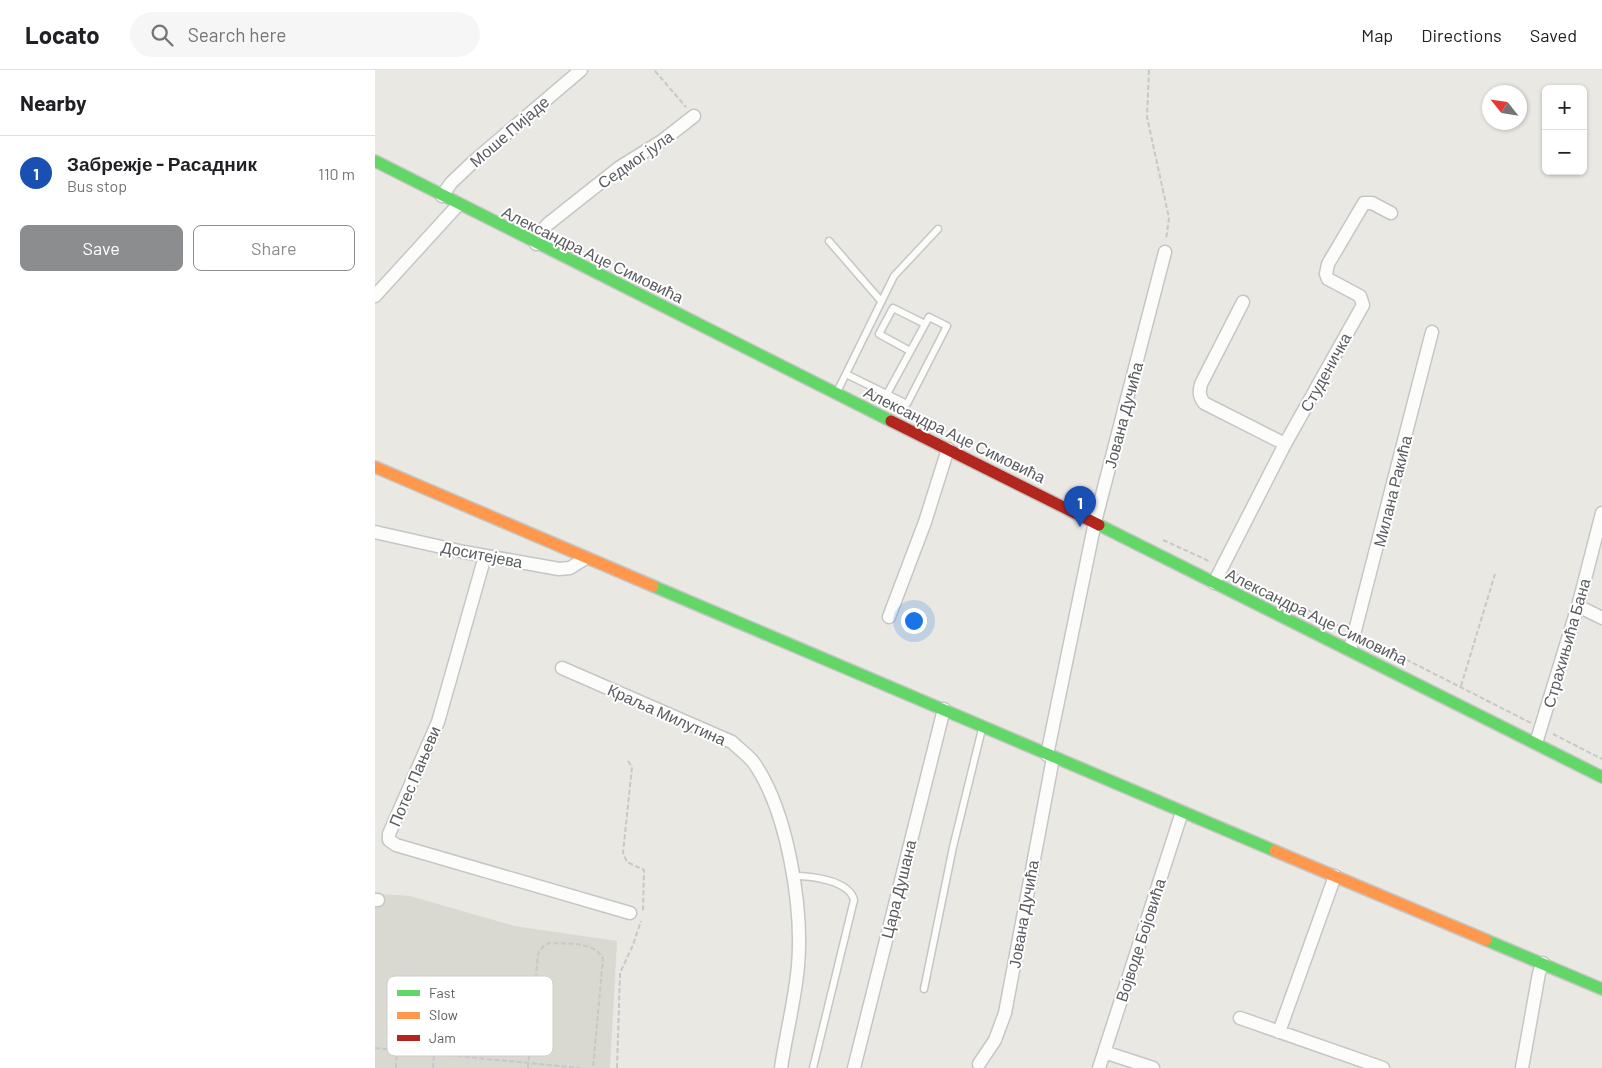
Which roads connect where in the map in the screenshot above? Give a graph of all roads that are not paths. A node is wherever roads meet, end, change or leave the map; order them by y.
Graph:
1 (581, 70) edge
2 (694, 116) road end
3 (375, 161) edge
4 (442, 196) junction
5 (458, 205) junction
6 (1391, 213) dead end
7 (938, 229) dead end
8 (829, 241) dead end
9 (536, 244) junction
10 (1165, 252) road end
11 (375, 296) edge
12 (881, 301) junction
13 (1243, 302) dead end
14 (925, 324) junction
15 (1432, 332) dead end
16 (910, 351) junction
17 (846, 374) junction
18 (836, 393) junction
19 (887, 394) junction
20 (1285, 444) junction
21 (948, 449) junction
22 (375, 467) edge
23 (1602, 513) edge
24 (1095, 522) junction
25 (375, 532) edge
26 (485, 556) junction
27 (586, 558) junction
28 (1213, 583) junction
29 (1578, 606) junction
30 (889, 617) dead end
31 (1602, 618) edge
32 (1350, 650) junction
33 (562, 668) dead end
34 (944, 709) junction
35 (983, 726) junction
36 (1536, 743) junction
37 (1050, 756) junction
38 (1602, 777) edge
39 (1182, 812) junction
40 (794, 876) junction
41 (1335, 876) junction
42 (630, 913) dead end
43 (1543, 963) junction
44 (924, 988) dead end
45 (1602, 988) edge
46 (1240, 1018) dead end
47 (1279, 1032) junction
48 (1104, 1052) junction
49 (979, 1064) dead end
50 (781, 1068) edge
51 (813, 1068) edge
52 (853, 1068) edge
53 (1099, 1068) edge
54 (1153, 1068) edge
55 (1383, 1068) edge
56 (1522, 1068) edge

1 - 4 street, Моше Пијаде
2 - 9 street, Седмог јула
3 - 4 street, Александра Аце Симовића
4 - 5 street, Александра Аце Симовића
5 - 9 street, Александра Аце Симовића
5 - 11 street
6 - 20 street, Студеничка
7 - 12 lane
8 - 12 lane
9 - 18 street, Александра Аце Симовића
10 - 24 street, Јована Дучића
12 - 17 lane
13 - 20 street
14 - 16 lane
14 - 16 lane
14 - 19 lane
15 - 32 street, Милана Ракића
16 - 19 lane
17 - 18 lane
17 - 19 lane
18 - 21 street, Александра Аце Симовића
20 - 28 street, Студеничка
21 - 24 street, Александра Аце Симовића
21 - 30 street
22 - 27 street
23 - 29 street, Страхињића Бана
24 - 28 street, Александра Аце Симовића
24 - 37 street, Јована Дучића
25 - 26 street, Доситејева
26 - 27 street, Доситејева
26 - 42 street, Потес Пањеви
27 - 34 street
28 - 32 street, Александра Аце Симовића
29 - 31 street
29 - 36 street, Страхињића Бана
32 - 36 street, Александра Аце Симовића
33 - 40 street, Краља Милутина
34 - 35 street
34 - 52 street, Цара Душана
35 - 37 street
35 - 44 lane
36 - 38 street, Александра Аце Симовића
37 - 39 street
37 - 49 street, Јована Дучића
39 - 41 street
39 - 48 street, Војводе Бојовића
40 - 50 street, Краља Милутина
40 - 51 lane
41 - 43 street
41 - 47 street
43 - 45 street
43 - 56 street
46 - 47 street
47 - 55 street
48 - 53 street, Војводе Бојовића
48 - 54 street

